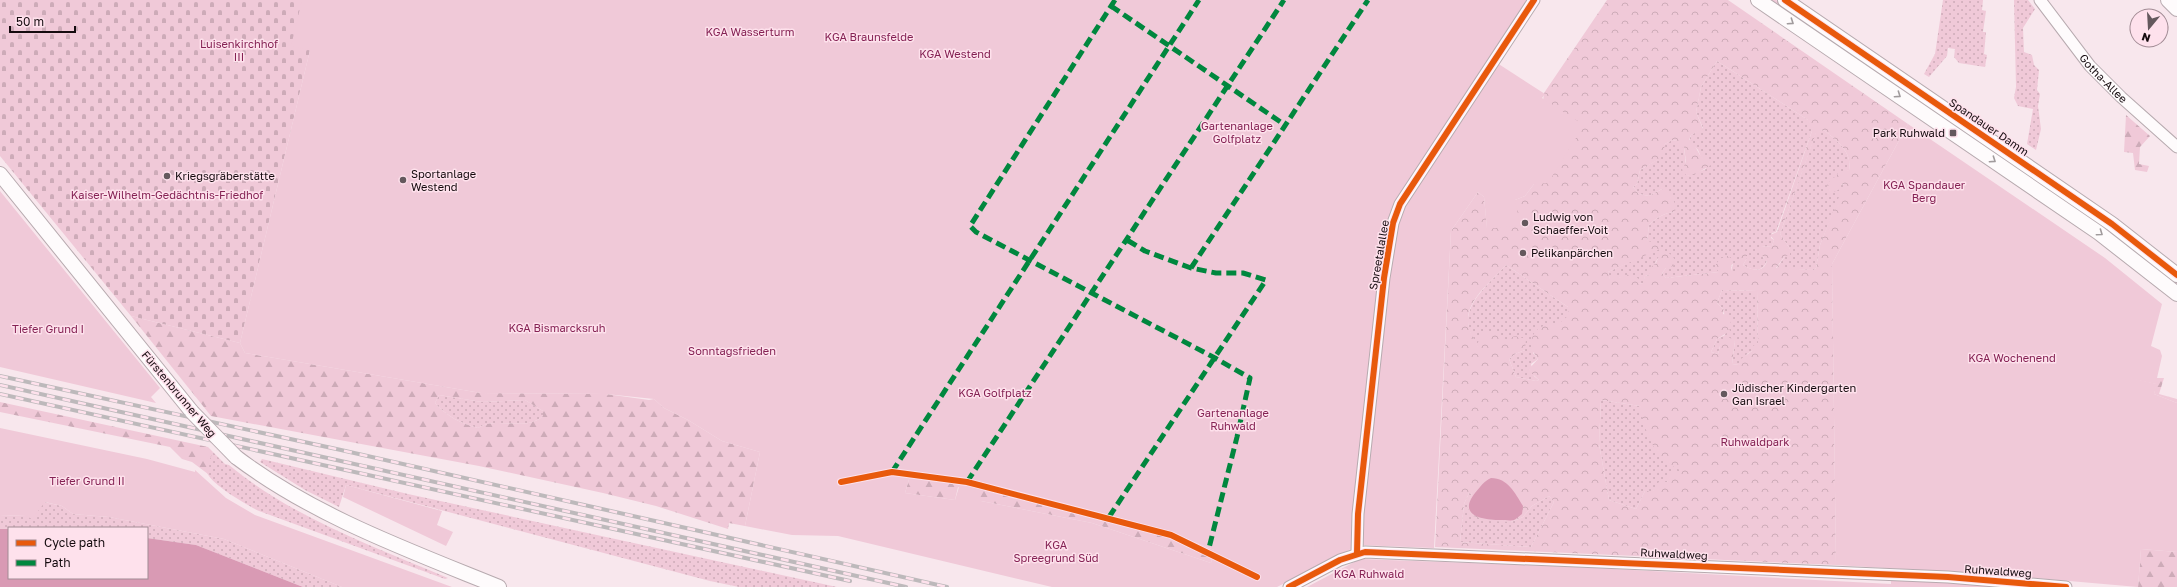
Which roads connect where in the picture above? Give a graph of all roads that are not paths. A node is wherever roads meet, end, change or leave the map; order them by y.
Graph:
1 (1534, 0) edge
2 (1758, 0) edge
3 (1785, 0) edge
4 (2040, 0) edge
5 (2168, 0) edge
6 (2177, 9) edge
7 (2177, 147) edge
8 (0, 174) edge
9 (2177, 275) edge
10 (2177, 294) edge
11 (1358, 553) junction
12 (499, 587) edge
13 (1289, 587) edge
14 (2066, 587) edge

1 - 11 street, Spreetalallee
2 -> 10 main road
3 - 9 main road, Spandauer Damm
4 - 7 street, Gotha-Allee
5 - 6 main road
8 - 12 main road, Fürstenbrunner Weg, bridge
11 - 13 street, Ruhwaldweg
11 - 14 street, Ruhwaldweg

